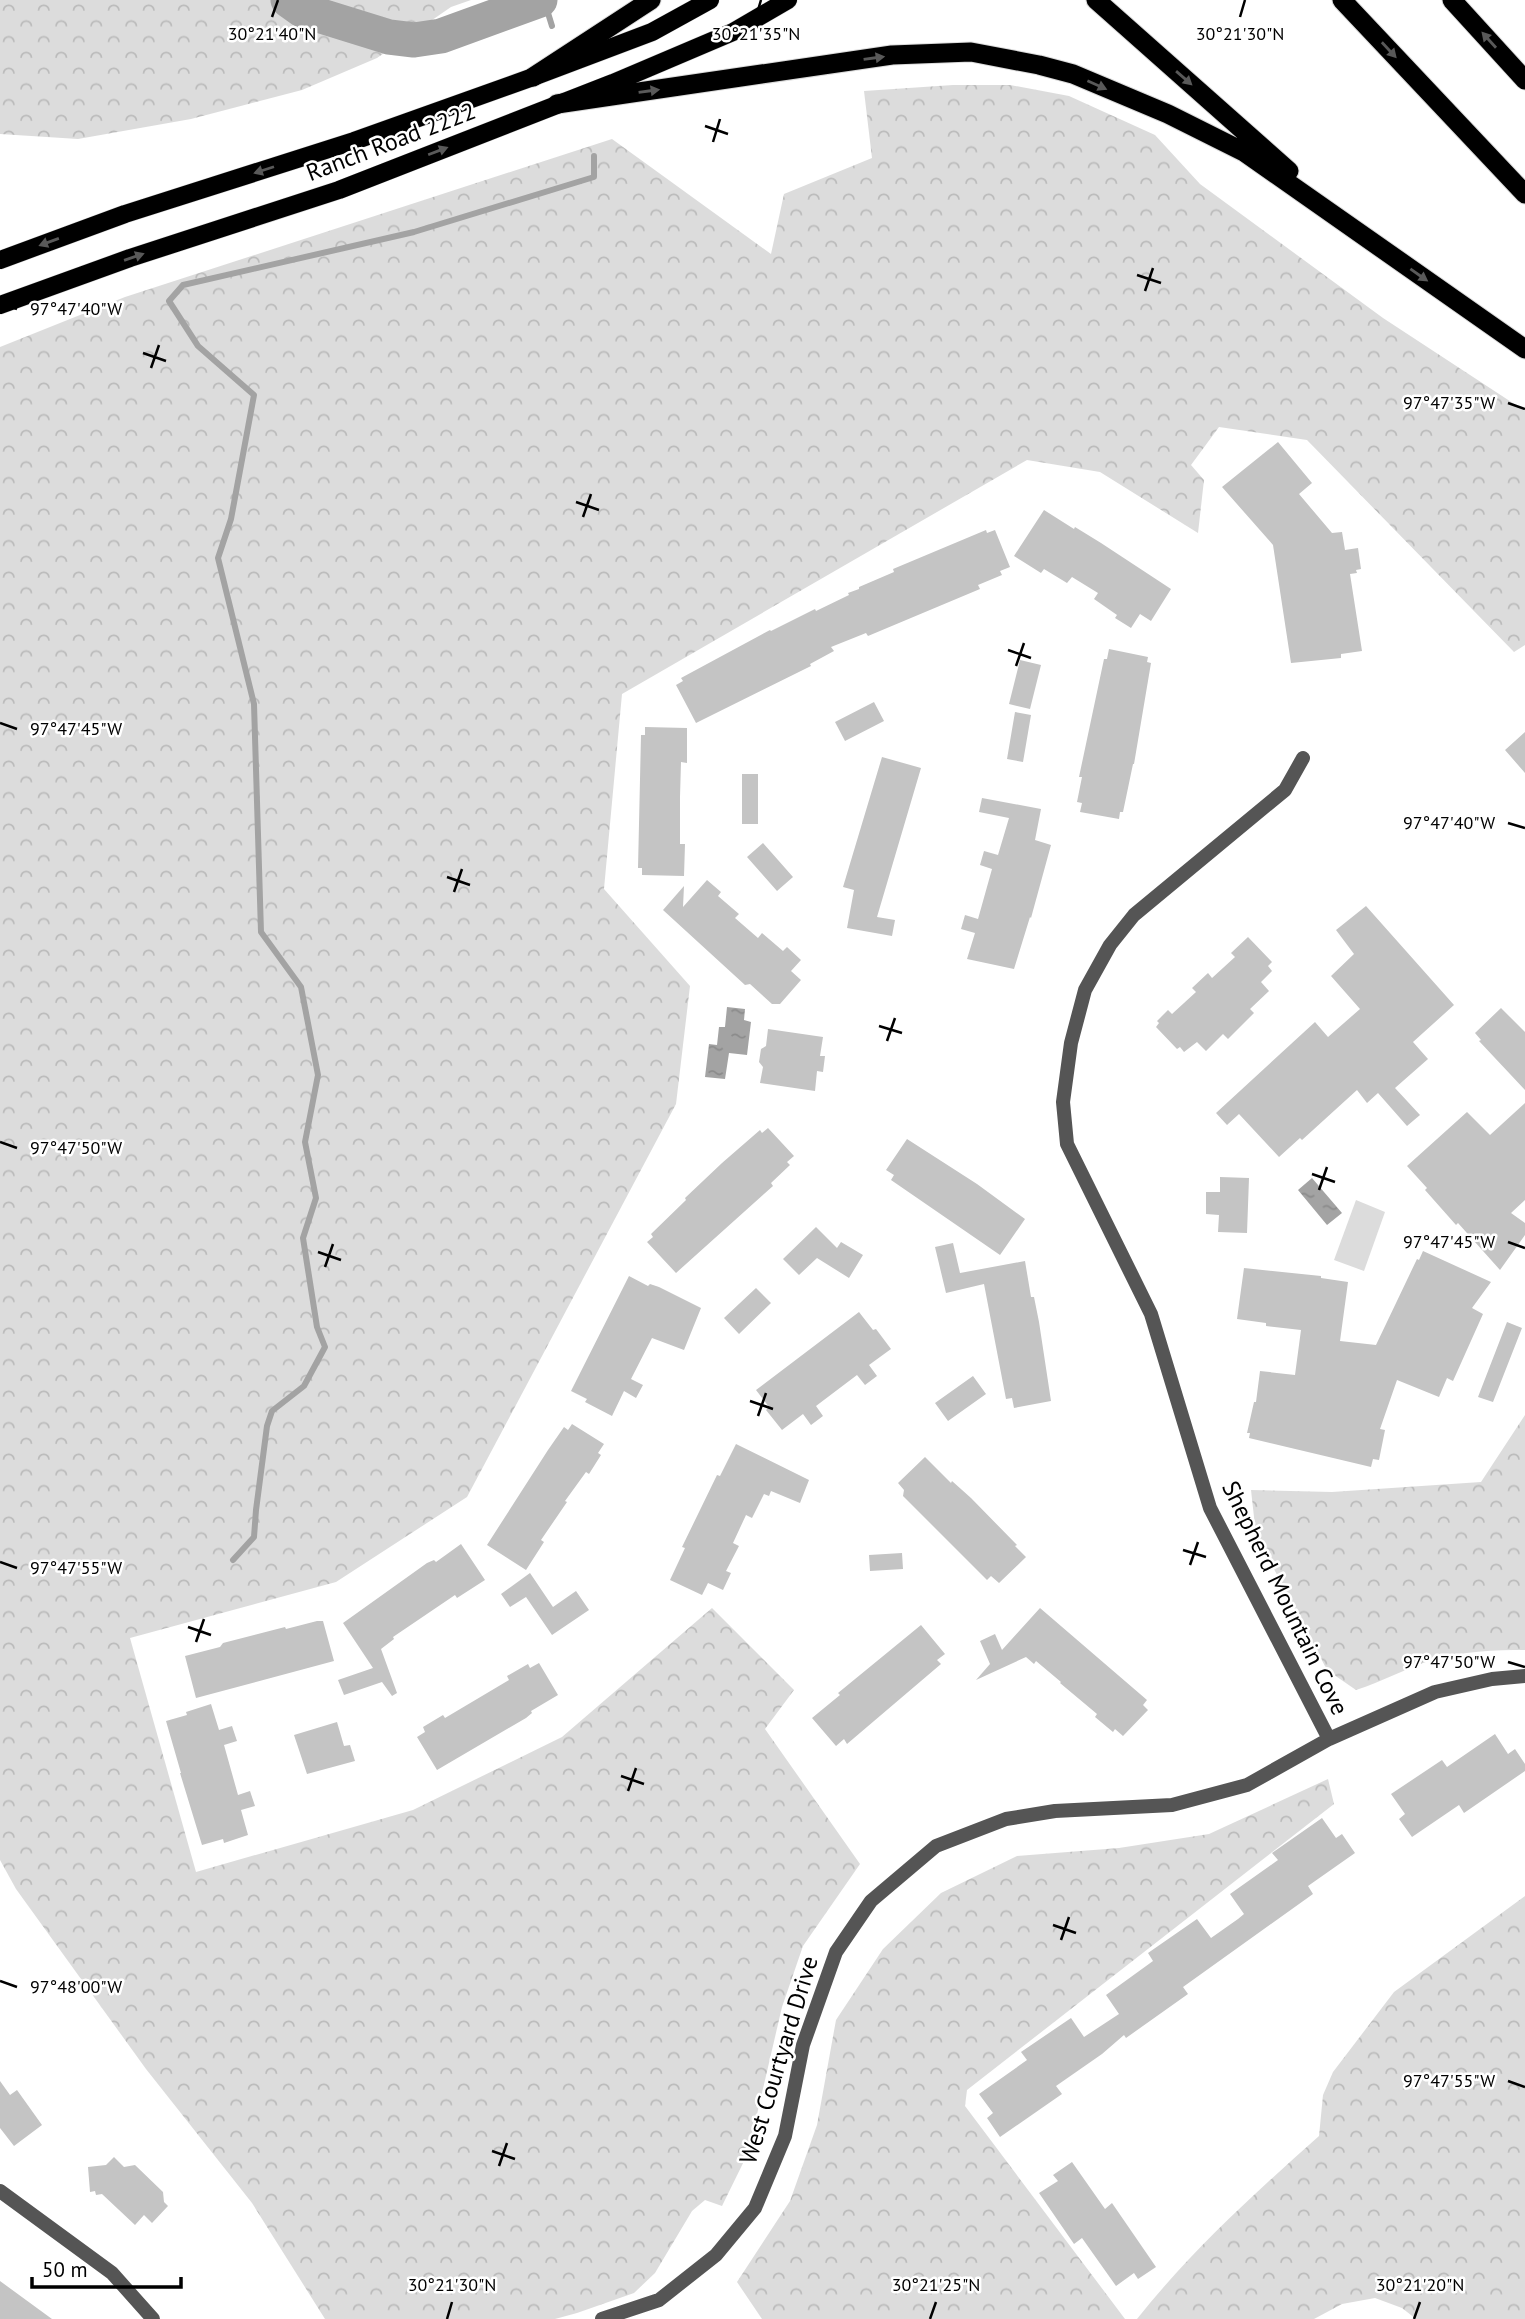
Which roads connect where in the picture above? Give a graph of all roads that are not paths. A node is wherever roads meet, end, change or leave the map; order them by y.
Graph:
1 (651, 0) edge
2 (710, 0) edge
3 (788, 0) edge
4 (1096, 0) edge
5 (1342, 0) edge
6 (1452, 0) edge
7 (533, 77) junction
8 (1525, 80) edge
9 (557, 104) junction
10 (1525, 194) edge
11 (1363, 236) junction
12 (0, 260) edge
13 (0, 305) edge
14 (1525, 349) edge
15 (1303, 758) dead end
16 (1525, 1676) edge
17 (1329, 1739) junction
18 (0, 2191) edge
19 (153, 2319) edge
20 (602, 2319) edge

1 - 7 highway
2 - 7 main road, Ranch Road 2222
3 - 9 main road, Ranch Road 2222
4 -> 11 highway
5 -> 10 highway
8 -> 6 highway
7 -> 12 main road, Ranch Road 2222
9 -> 11 highway
13 -> 9 main road, Ranch Road 2222
11 -> 14 highway
15 - 17 street, Shepherd Mountain Cove
16 - 17 street, West Courtyard Drive
17 - 20 street, West Courtyard Drive
18 - 19 street

